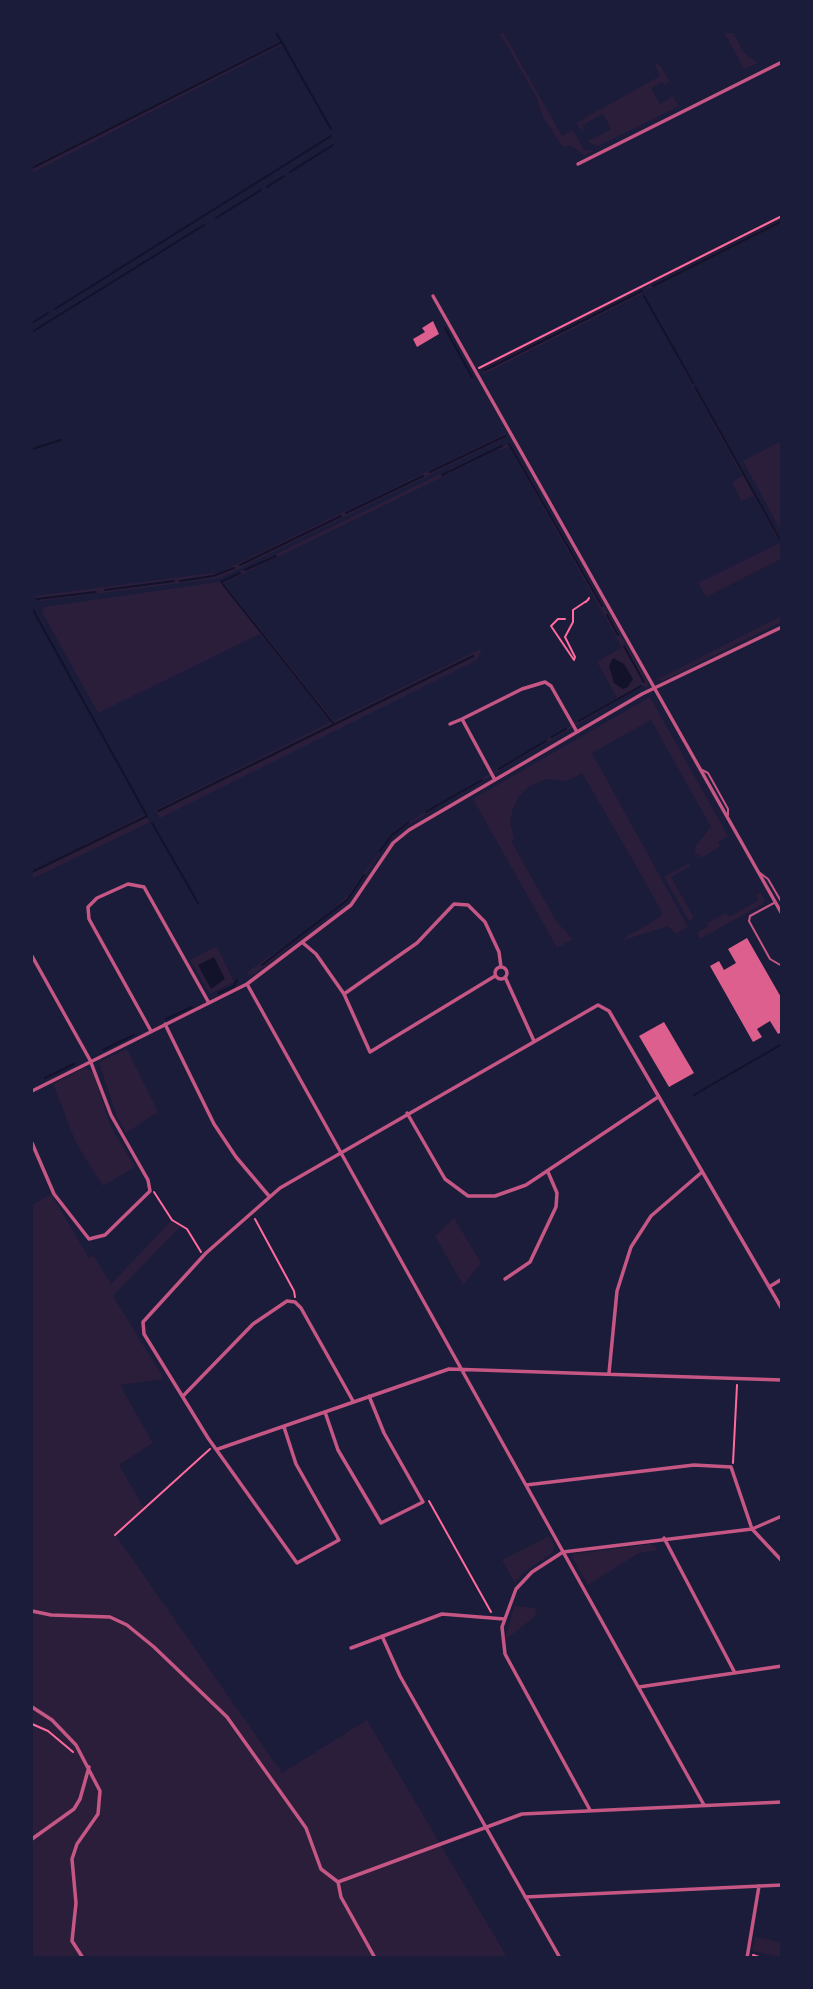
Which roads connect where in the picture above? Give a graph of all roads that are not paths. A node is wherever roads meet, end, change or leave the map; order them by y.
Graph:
1 (782, 62) edge
2 (578, 164) dead end
3 (433, 296) dead end
4 (782, 627) edge
5 (656, 690) junction
6 (462, 719) junction
7 (450, 724) dead end
8 (577, 732) junction
9 (495, 780) junction
10 (757, 871) junction
11 (774, 903) junction
12 (782, 903) edge
13 (782, 914) edge
14 (303, 943) junction
15 (32, 956) edge
16 (782, 966) edge
17 (500, 967) junction
18 (495, 976) junction
19 (505, 977) junction
20 (247, 984) junction
21 (344, 994) junction
22 (209, 1003) junction
23 (165, 1024) junction
24 (151, 1031) junction
25 (534, 1041) junction
26 (90, 1060) junction
27 (32, 1090) edge
28 (658, 1097) junction
29 (407, 1113) junction
30 (32, 1143) edge
31 (340, 1152) junction
32 (548, 1172) junction
33 (702, 1172) junction
34 (269, 1196) junction
35 (505, 1279) dead end
36 (782, 1279) edge
37 (769, 1287) junction
38 (782, 1309) edge
39 (460, 1368) junction
40 (609, 1373) junction
41 (782, 1380) edge
42 (183, 1396) junction
43 (369, 1396) junction
44 (354, 1401) junction
45 (324, 1411) junction
46 (284, 1427) junction
47 (218, 1449) junction
48 (526, 1485) junction
49 (782, 1516) edge
50 (752, 1529) junction
51 (664, 1538) junction
52 (563, 1552) junction
53 (782, 1561) edge
54 (32, 1611) edge
55 (504, 1619) junction
56 (382, 1636) junction
57 (351, 1648) dead end
58 (782, 1666) edge
59 (735, 1673) junction
60 (639, 1687) junction
61 (32, 1707) edge
62 (89, 1767) junction
63 (782, 1802) edge
64 (704, 1805) junction
65 (590, 1810) junction
66 (484, 1827) junction
67 (32, 1839) edge
68 (338, 1882) junction
69 (782, 1885) edge
70 (760, 1886) junction
71 (524, 1897) junction
72 (748, 1955) edge
73 (83, 1958) edge
74 (375, 1958) edge
75 (560, 1958) edge

1 - 2 street
3 - 5 street
4 - 5 street
5 - 8 street
5 - 10 street
6 - 7 street
6 - 8 street
6 - 9 street
8 - 9 street
9 - 14 street
10 - 11 street
10 - 12 lane
11 - 13 street
11 - 16 lane
14 - 20 street
14 - 21 street
15 - 26 street
17 - 18 street
17 - 19 street
17 - 21 street
18 - 19 street
18 - 21 street
19 - 25 street
20 - 22 street
20 - 31 street
22 - 23 street
22 - 24 street
23 - 24 street
23 - 34 street
24 - 26 street
25 - 28 street
25 - 29 street
26 - 27 street
26 - 30 street
28 - 32 street
28 - 33 street
29 - 31 street
29 - 32 street
31 - 34 street
31 - 39 street
32 - 35 street
33 - 37 street
33 - 40 street
34 - 42 street
36 - 37 street
37 - 38 street
39 - 40 street
39 - 43 street
39 - 48 street
40 - 41 street
42 - 44 street
42 - 47 street
43 - 44 street
43 - 45 street
44 - 45 street
45 - 46 street
46 - 47 street
46 - 47 street
48 - 50 street
48 - 52 street
49 - 50 street
50 - 51 street
50 - 53 street
51 - 52 street
51 - 59 street
52 - 55 street
52 - 60 street
54 - 68 street
55 - 56 street
55 - 65 street
56 - 57 street
56 - 66 street
58 - 59 street
59 - 60 street
60 - 64 street
61 - 62 street
62 - 67 street
62 - 73 street
63 - 64 street
64 - 65 street
65 - 66 street
66 - 68 street
66 - 71 street
68 - 74 street
69 - 70 street
70 - 71 street
70 - 72 street
71 - 75 street

